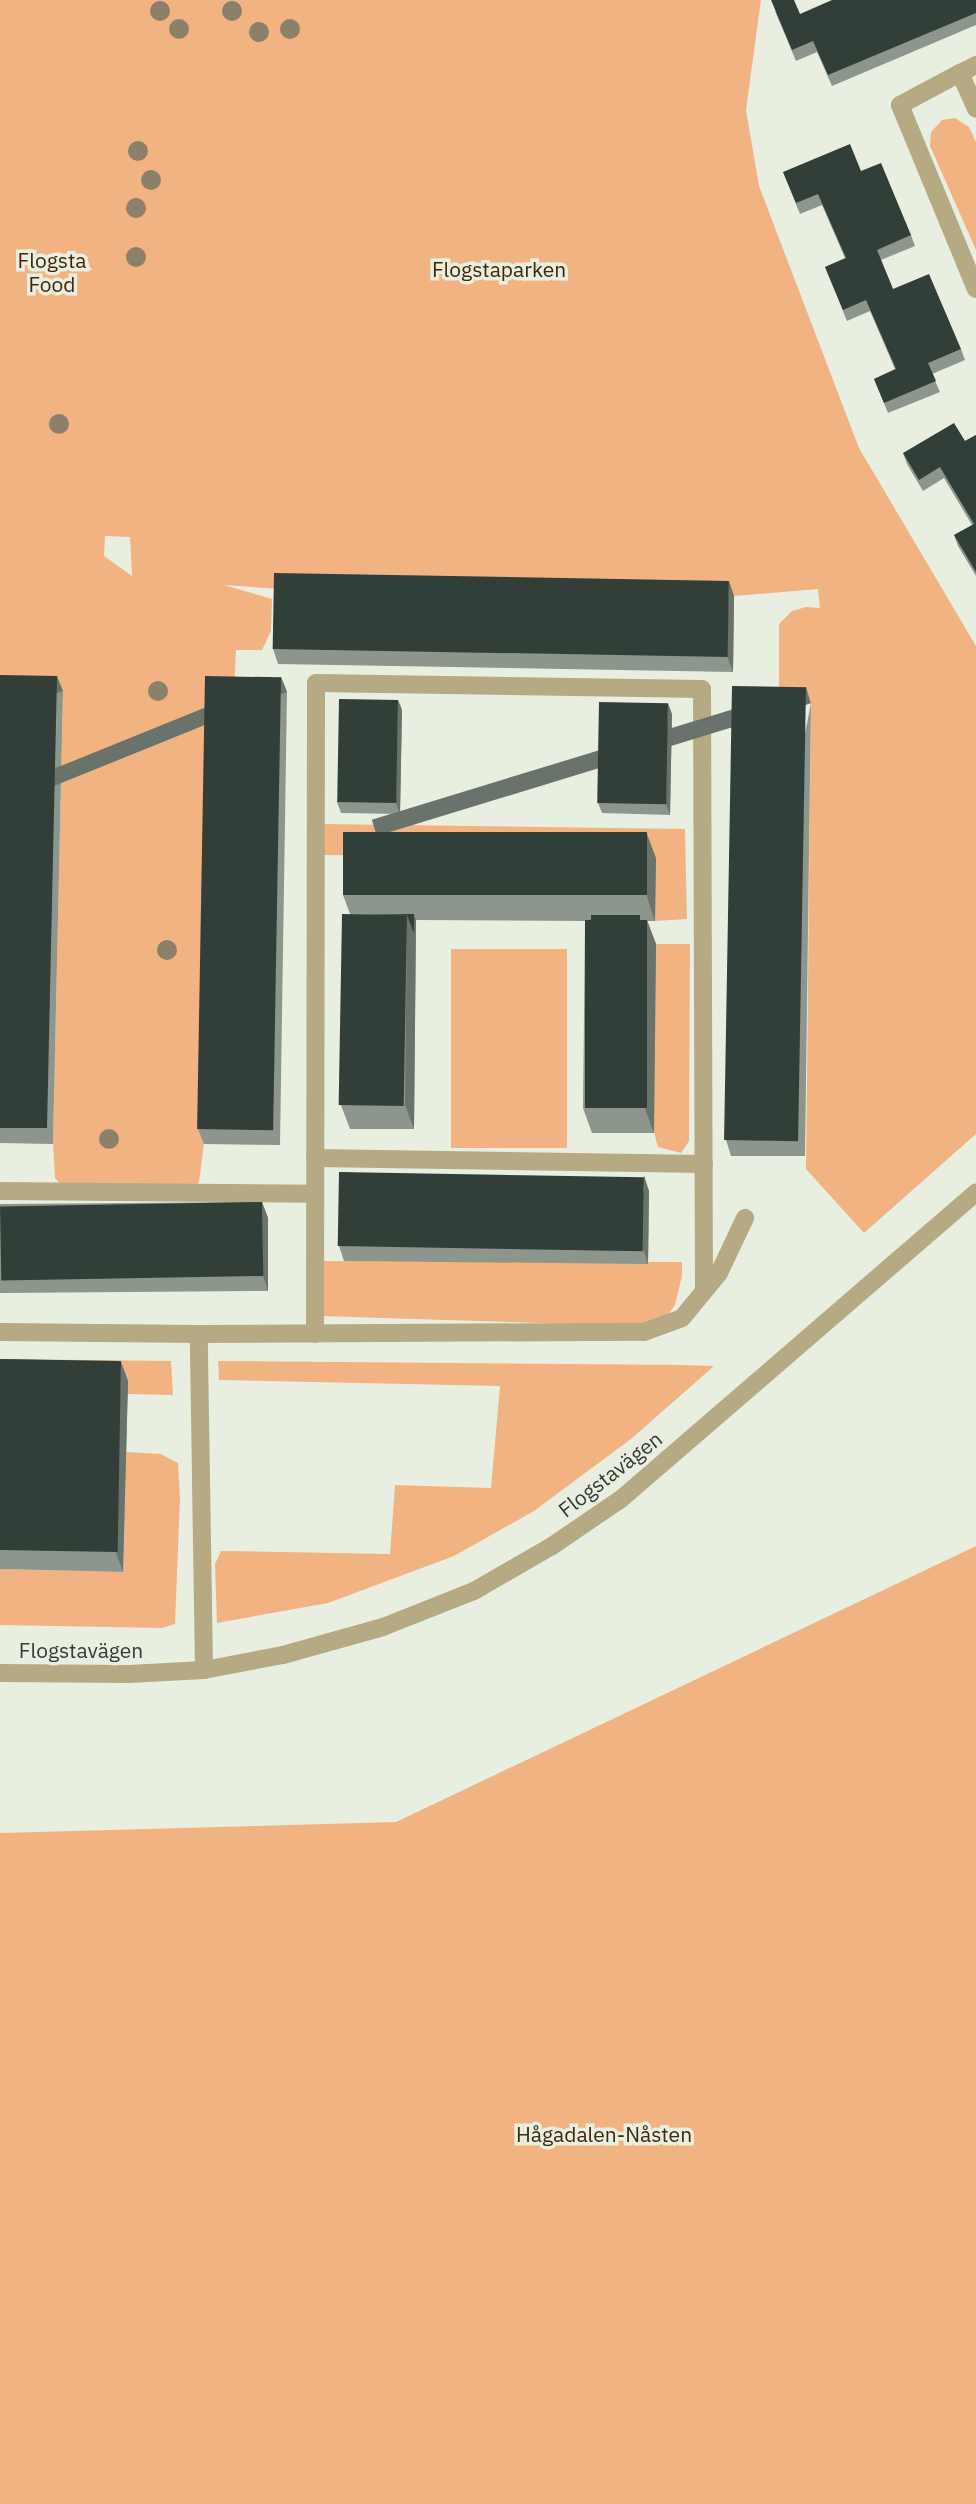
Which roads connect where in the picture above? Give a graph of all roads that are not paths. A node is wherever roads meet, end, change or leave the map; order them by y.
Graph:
1 (968, 69) edge
2 (976, 109) edge
3 (976, 289) edge
4 (315, 1158) junction
5 (704, 1164) junction
6 (0, 1191) edge
7 (976, 1193) edge
8 (314, 1194) junction
9 (745, 1218) dead end
10 (704, 1291) junction
11 (0, 1332) edge
12 (199, 1334) junction
13 (315, 1334) junction
14 (204, 1670) junction
15 (0, 1673) edge

1 - 2 street
1 - 3 street
4 - 5 street
4 - 5 street
4 - 8 street
5 - 10 street
6 - 8 street
7 - 14 street, Flogstavägen
8 - 13 street
9 - 10 street
10 - 13 street
11 - 12 street
12 - 13 street
12 - 14 street
14 - 15 street, Flogstavägen

